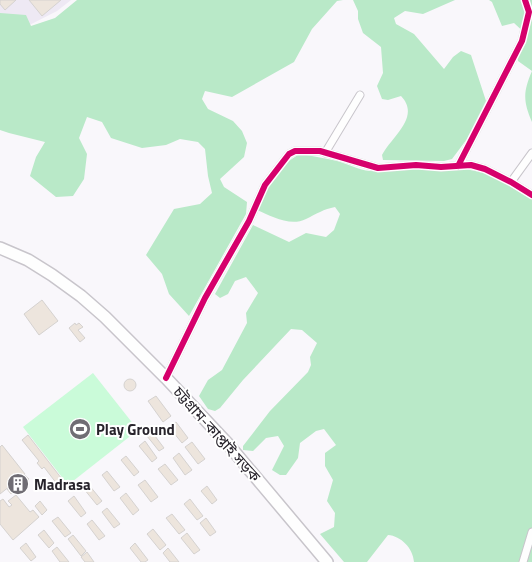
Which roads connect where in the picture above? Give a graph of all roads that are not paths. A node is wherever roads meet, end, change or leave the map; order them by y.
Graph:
1 (525, 0) edge
2 (360, 95) dead end
3 (325, 153) junction
4 (532, 153) edge
5 (458, 166) junction
6 (512, 182) junction
7 (532, 194) edge
8 (0, 248) edge
9 (166, 378) junction
10 (532, 532) edge
11 (328, 562) edge
12 (523, 562) edge

1 - 5 street
2 - 3 street
3 - 5 street
3 - 9 street
4 - 6 street
5 - 6 street
6 - 7 street
8 - 9 main road, চট্টগ্রাম-কাপ্তাই সড়ক
9 - 11 main road, চট্টগ্রাম-কাপ্তাই সড়ক
10 - 12 street

